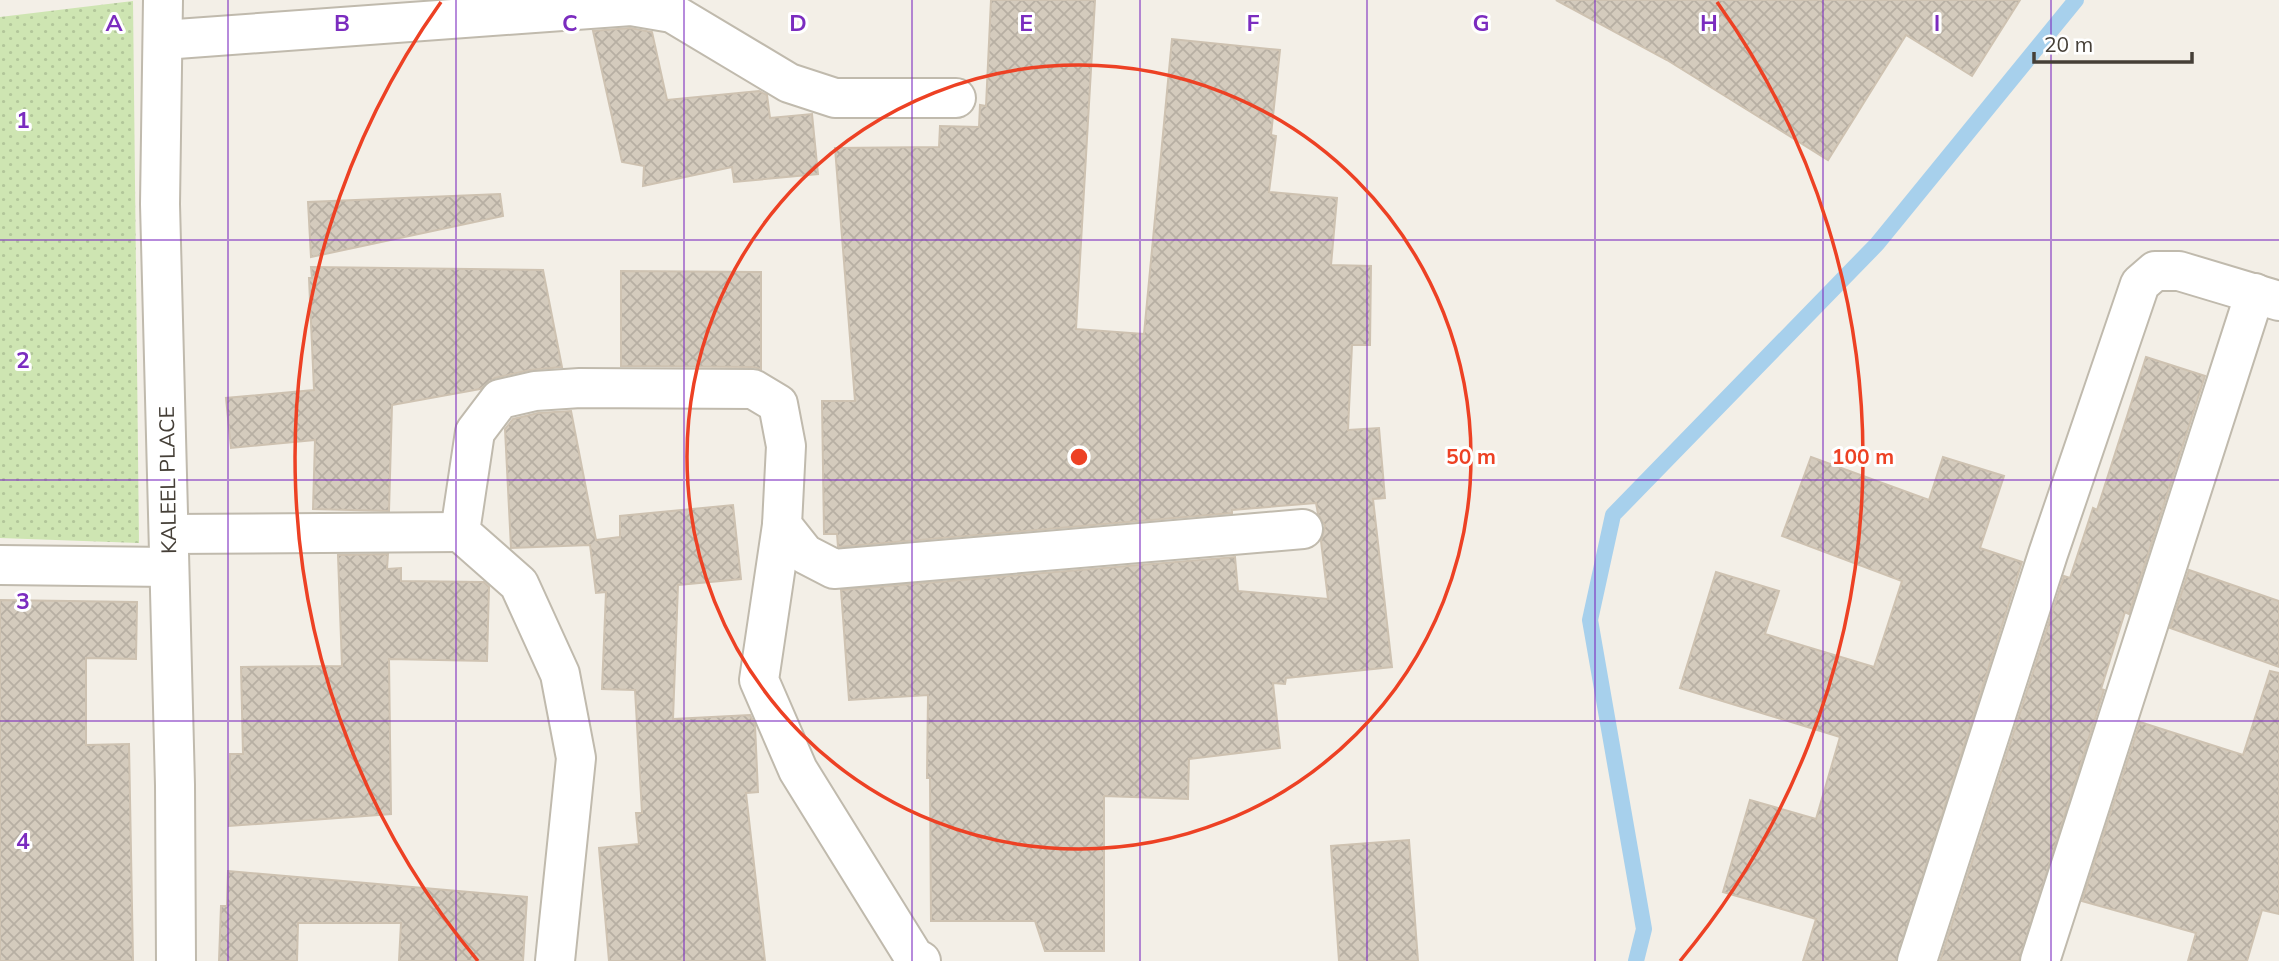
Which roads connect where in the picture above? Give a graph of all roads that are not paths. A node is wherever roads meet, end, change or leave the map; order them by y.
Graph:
1 (163, 0) edge
2 (163, 40) junction
3 (956, 97) dead end
4 (2267, 297) edge
5 (782, 524) junction
6 (1303, 528) dead end
7 (460, 532) junction
8 (169, 551) junction
9 (0, 565) edge
10 (176, 961) edge
11 (555, 961) edge
12 (920, 961) edge
13 (1917, 961) edge
14 (2040, 961) edge

1 - 2 street, KALEEL PLACE
2 - 3 street
2 - 8 street, KALEEL PLACE
4 - 13 street
4 - 14 street
5 - 6 street
5 - 7 street
5 - 12 street
7 - 8 street
7 - 11 street
8 - 9 street
8 - 10 street, KALEEL PLACE

